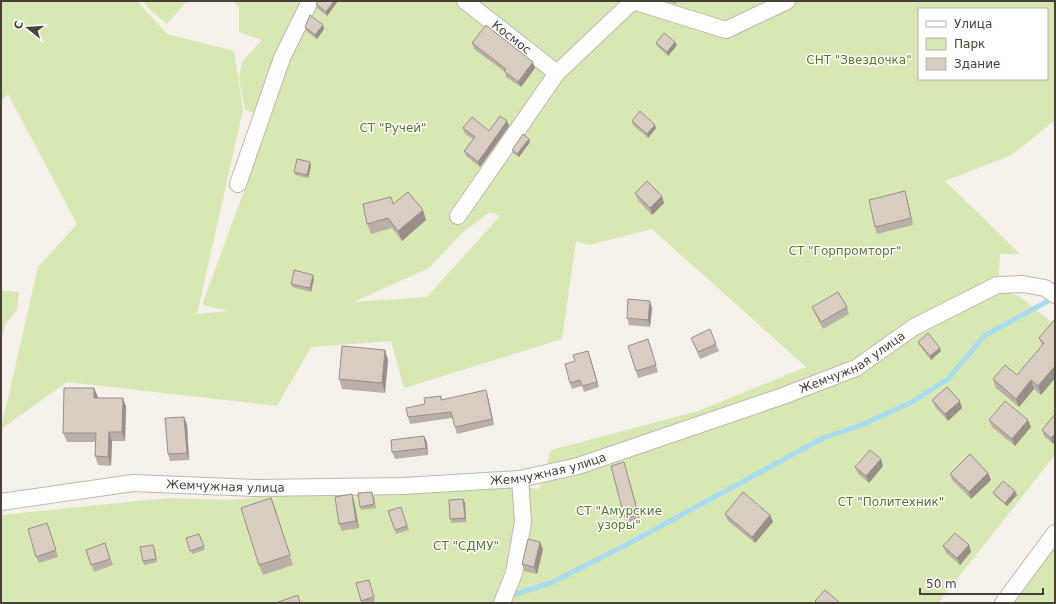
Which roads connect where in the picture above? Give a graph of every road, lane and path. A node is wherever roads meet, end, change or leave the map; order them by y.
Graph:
1 (310, 1) edge
2 (465, 1) edge
3 (787, 1) edge
4 (557, 73) junction
5 (238, 184) dead end
6 (458, 216) dead end
7 (1050, 292) edge
8 (520, 479) junction
9 (1, 502) edge
10 (1055, 533) edge
11 (502, 603) edge
12 (1003, 603) edge

1 - 5 street
2 - 4 street, Космос
3 - 4 street
4 - 6 street
7 - 8 street, Жемчужная улица
8 - 9 street, Жемчужная улица
8 - 11 street
10 - 12 street

